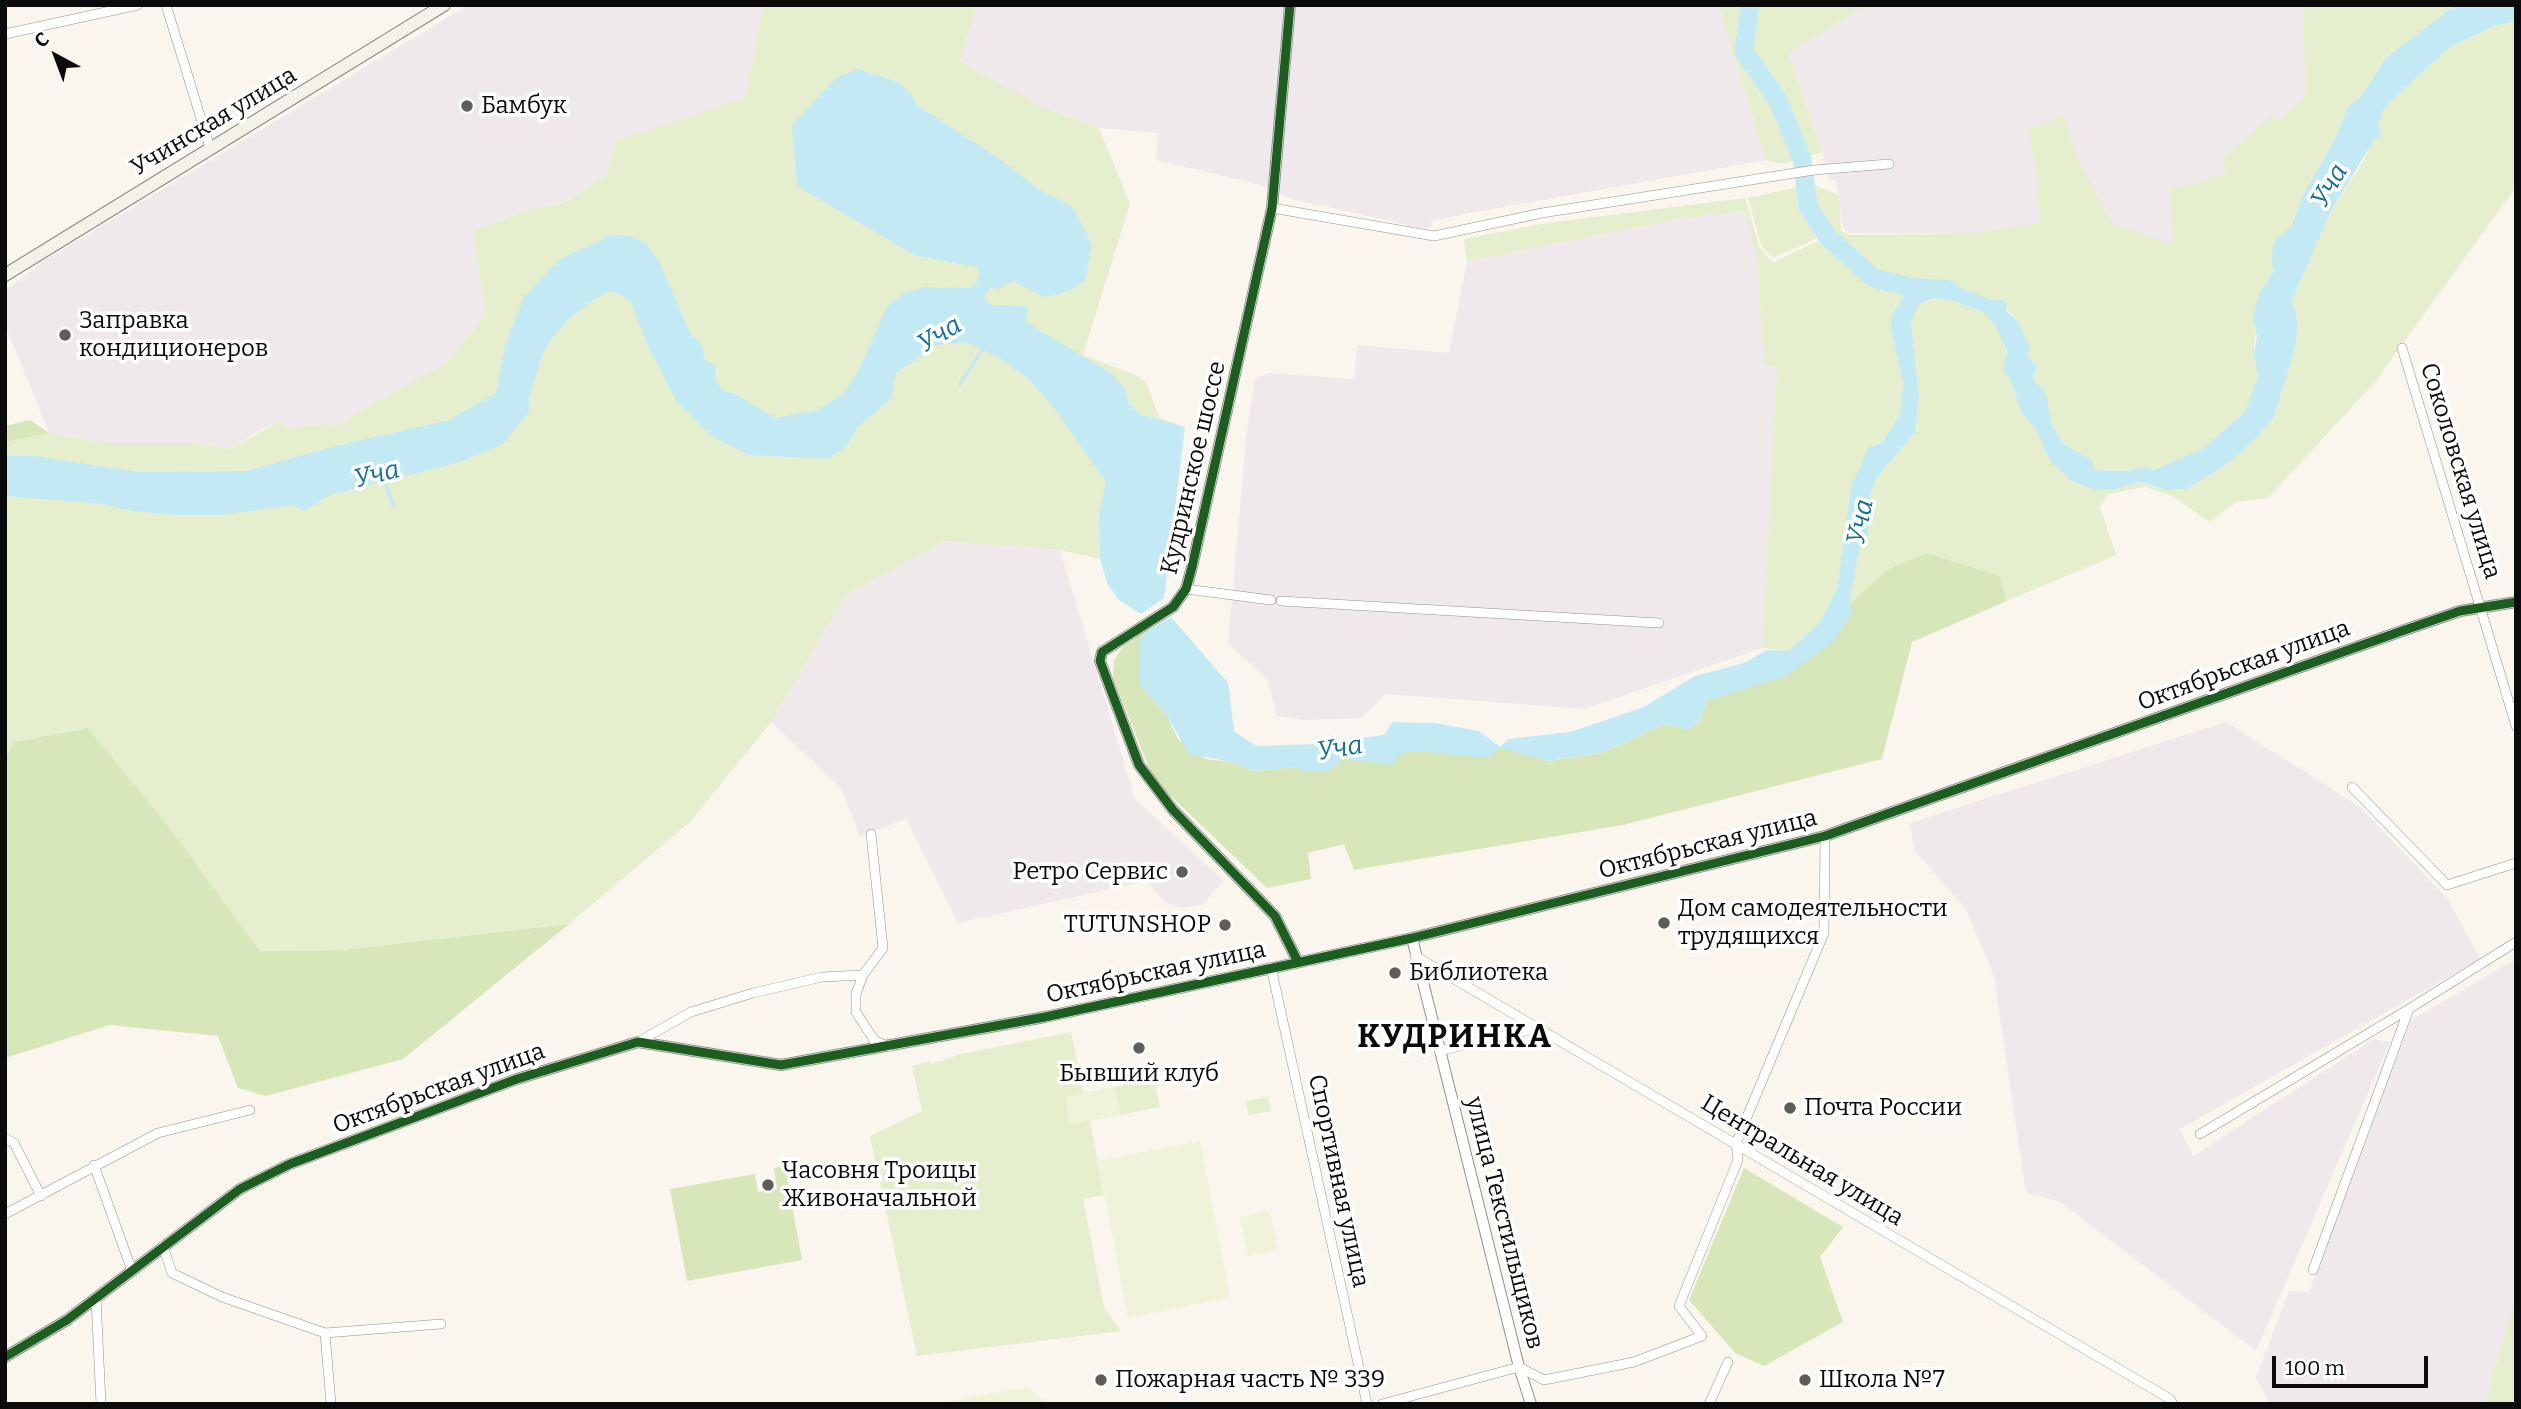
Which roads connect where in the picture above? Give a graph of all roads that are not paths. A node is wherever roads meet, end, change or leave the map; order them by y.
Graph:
1 (138, 5) edge
2 (166, 5) edge
3 (444, 5) edge
4 (1290, 5) edge
5 (5, 34) edge
6 (210, 148) junction
7 (1889, 164) dead end
8 (1272, 208) junction
9 (5, 275) edge
10 (2402, 348) dead end
11 (1185, 589) junction
12 (2516, 602) edge
13 (2482, 607) junction
14 (1659, 623) dead end
15 (2516, 726) edge
16 (2352, 787) dead end
17 (871, 834) dead end
18 (1825, 836) junction
19 (2516, 863) edge
20 (1412, 938) junction
21 (2516, 942) edge
22 (1415, 956) junction
23 (1298, 962) junction
24 (1271, 967) junction
25 (863, 975) junction
26 (2409, 1009) junction
27 (1539, 1028) junction
28 (638, 1042) junction
29 (891, 1047) junction
30 (1439, 1051) junction
31 (250, 1110) dead end
32 (2200, 1134) dead end
33 (5, 1138) edge
34 (1736, 1143) junction
35 (94, 1165) junction
36 (41, 1196) junction
37 (5, 1214) edge
38 (163, 1246) junction
39 (2312, 1270) dead end
40 (132, 1271) junction
41 (96, 1298) junction
42 (441, 1324) dead end
43 (325, 1333) junction
44 (5, 1357) edge
45 (1728, 1362) dead end
46 (1518, 1367) junction
47 (99, 1401) edge
48 (2171, 1401) edge
49 (331, 1404) edge
50 (1367, 1404) edge
51 (1382, 1404) edge
52 (1531, 1404) edge
53 (1709, 1404) edge
54 (2160, 1404) edge

1 - 5 street
2 - 6 street
3 - 6 main road, Учинская улица
4 - 8 street, Кудринское шоссе
6 - 9 main road, Учинская улица
7 - 8 street
8 - 11 street, Кудринское шоссе
10 - 13 street, Соколовская улица
11 - 14 street
11 - 23 street, Кудринское шоссе
12 - 13 street, Октябрьская улица
13 - 15 street, Соколовская улица
13 - 18 street, Октябрьская улица
16 - 19 street
17 - 25 street
18 - 20 street, Октябрьская улица
18 - 34 street
20 - 22 street, улица Текстильщиков
20 - 23 street, Октябрьская улица
21 - 26 street
22 - 27 street, Центральная улица
22 - 30 street, улица Текстильщиков
23 - 24 street, Октябрьская улица
24 - 29 street, Октябрьская улица
24 - 50 street, Спортивная улица
25 - 28 street
25 - 29 street
26 - 32 street
26 - 39 street
27 - 30 street
27 - 34 street, Центральная улица
28 - 29 street, Октябрьская улица
28 - 38 street, Октябрьская улица
30 - 46 street, улица Текстильщиков
31 - 35 street
33 - 36 street
34 - 46 street
34 - 48 street, Центральная улица
35 - 36 street
35 - 40 street
36 - 37 street
38 - 40 street, Октябрьская улица
38 - 43 street
40 - 41 street, Октябрьская улица
41 - 44 street, Октябрьская улица
41 - 47 street
42 - 43 street
43 - 49 street
45 - 53 street
46 - 51 street
46 - 52 street, улица Текстильщиков
48 - 54 street

